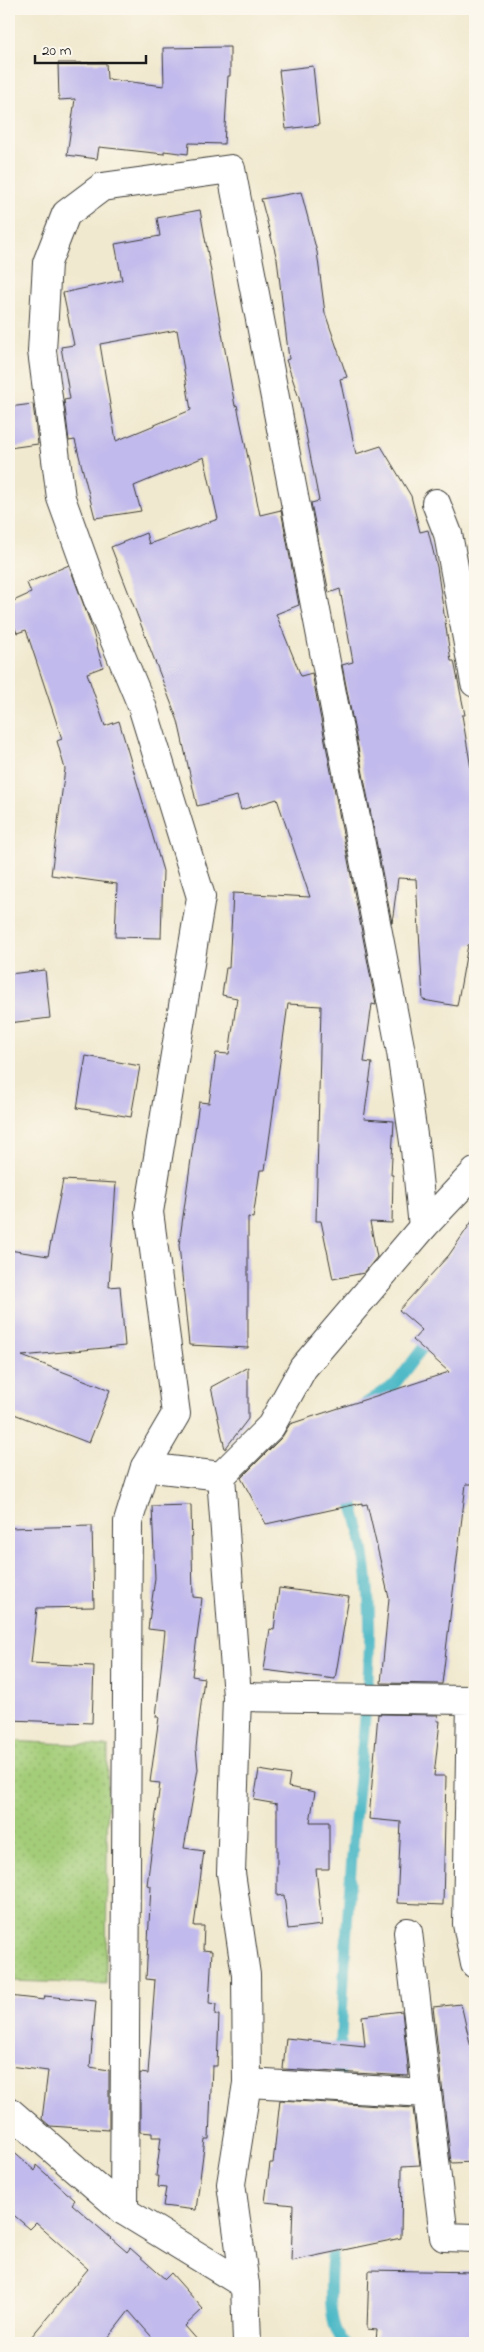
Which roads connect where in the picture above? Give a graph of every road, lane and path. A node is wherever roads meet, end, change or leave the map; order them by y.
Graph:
1 (436, 503) dead end
2 (475, 683) edge
3 (475, 1172) edge
4 (423, 1227) junction
5 (145, 1467) junction
6 (222, 1476) junction
7 (237, 1696) junction
8 (408, 1932) dead end
9 (475, 1964) edge
10 (247, 2083) junction
11 (427, 2093) junction
12 (9, 2111) edge
13 (124, 2211) junction
14 (475, 2238) edge
15 (245, 2285) junction
16 (247, 2343) edge

1 - 2 street
3 - 4 street
4 - 5 street
4 - 6 street
5 - 6 street
5 - 13 street
6 - 7 street
7 - 9 street
7 - 10 street
8 - 11 street
10 - 11 street
10 - 15 street
11 - 14 street
12 - 13 street
13 - 15 street
15 - 16 street

